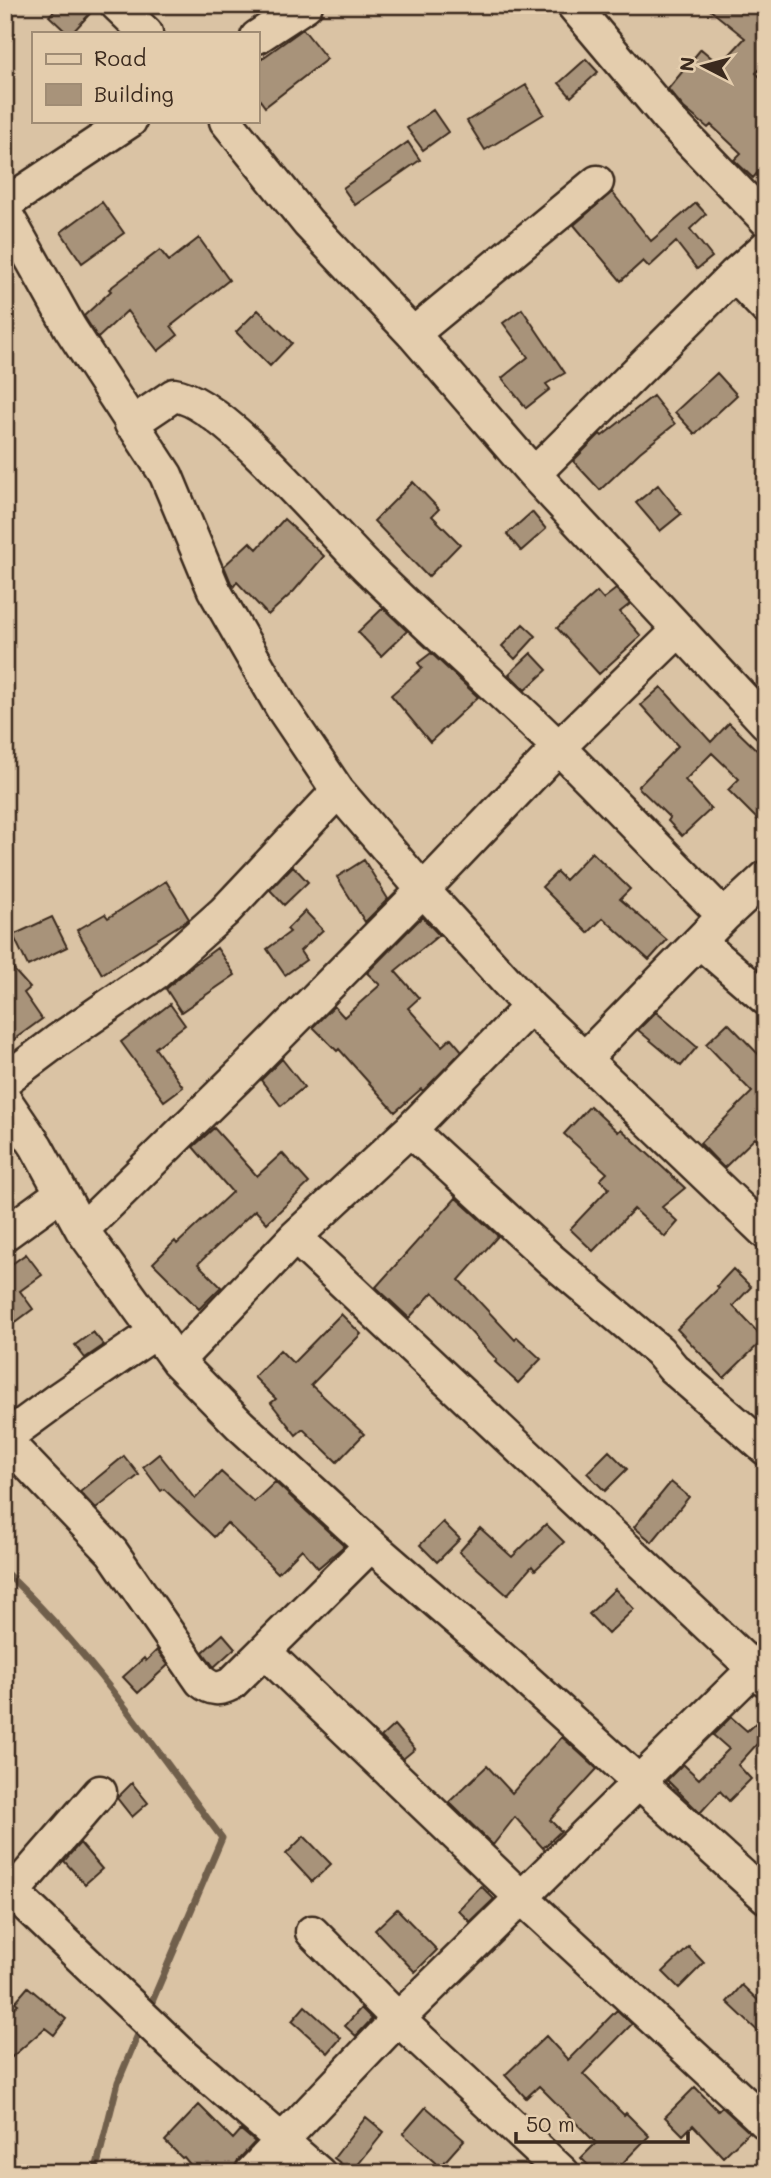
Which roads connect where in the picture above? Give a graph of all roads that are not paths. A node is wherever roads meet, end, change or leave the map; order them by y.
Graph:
1 (117, 5) edge
2 (306, 5) edge
3 (573, 5) edge
4 (145, 32) edge
5 (259, 36) edge
6 (128, 122) edge
7 (227, 122) edge
8 (597, 182) dead end
9 (5, 204) edge
10 (5, 212) edge
11 (766, 220) edge
12 (766, 247) edge
13 (734, 275) junction
14 (766, 308) edge
15 (413, 334) junction
16 (131, 424) junction
17 (534, 474) junction
18 (678, 630) junction
19 (766, 723) edge
20 (559, 747) junction
21 (338, 791) junction
22 (766, 877) edge
23 (423, 890) junction
24 (724, 916) junction
25 (700, 942) junction
26 (766, 999) edge
27 (530, 1007) junction
28 (584, 1059) junction
29 (5, 1080) edge
30 (5, 1100) edge
31 (410, 1130) junction
32 (60, 1194) junction
33 (82, 1230) junction
34 (766, 1233) edge
35 (5, 1234) edge
36 (295, 1237) junction
37 (156, 1332) junction
38 (177, 1361) junction
39 (5, 1439) edge
40 (766, 1449) edge
41 (371, 1545) junction
42 (265, 1652) junction
43 (762, 1668) edge
44 (637, 1782) junction
45 (100, 1792) dead end
46 (8, 1893) edge
47 (766, 1897) edge
48 (522, 1898) junction
49 (312, 1932) dead end
50 (398, 2019) junction
51 (766, 2123) edge
52 (282, 2138) junction
53 (251, 2173) edge
54 (319, 2173) edge
55 (563, 2173) edge

1 - 4 street
2 - 5 street
3 - 11 street
6 - 9 street
7 - 15 street
8 - 15 street
10 - 16 street
12 - 13 street
13 - 14 street
13 - 17 street
15 - 17 street
16 - 20 street
16 - 21 street
17 - 18 street
18 - 19 street
18 - 20 street
20 - 23 street
20 - 24 street
21 - 23 street
21 - 29 street
22 - 24 street
23 - 27 street
23 - 33 street
24 - 25 street
25 - 26 street
25 - 28 street
27 - 28 street
27 - 31 street
28 - 34 street
30 - 32 street
31 - 36 street
31 - 40 street
32 - 33 street
32 - 35 street
33 - 37 street
36 - 38 street
36 - 43 street
37 - 38 street
37 - 39 street
38 - 41 street
39 - 42 street
41 - 42 street
41 - 44 street
42 - 48 street
43 - 44 street
44 - 47 street
44 - 48 street
45 - 46 street
46 - 52 street
48 - 50 street
48 - 51 street
49 - 50 street
50 - 52 street
50 - 55 street
52 - 53 street
52 - 54 street

